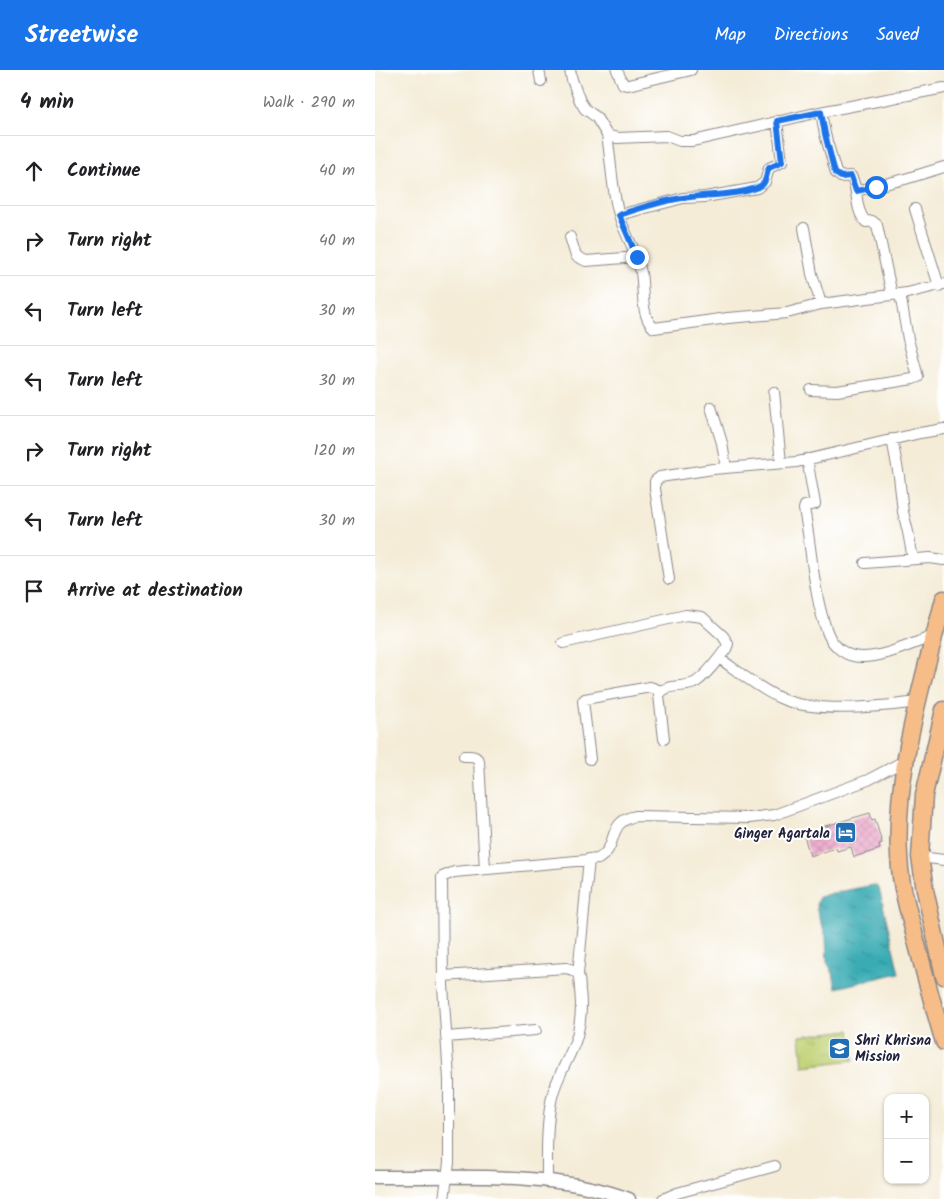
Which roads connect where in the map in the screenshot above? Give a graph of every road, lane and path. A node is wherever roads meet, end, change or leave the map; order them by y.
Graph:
1 (539, 70) edge
2 (570, 70) edge
3 (617, 70) edge
4 (691, 70) edge
5 (541, 81) dead end
6 (944, 88) edge
7 (821, 112) junction
8 (777, 121) junction
9 (607, 135) junction
10 (944, 167) edge
11 (856, 191) junction
12 (915, 209) dead end
13 (619, 215) junction
14 (804, 228) dead end
15 (570, 237) dead end
16 (637, 257) junction
17 (941, 285) edge
18 (896, 294) junction
19 (821, 304) junction
20 (811, 390) dead end
21 (774, 392) dead end
22 (711, 407) dead end
23 (944, 429) edge
24 (892, 439) junction
25 (807, 459) junction
26 (781, 463) junction
27 (726, 468) junction
28 (913, 559) junction
29 (944, 560) edge
30 (865, 563) dead end
31 (669, 579) dead end
32 (944, 599) edge
33 (934, 636) junction
34 (563, 643) dead end
35 (719, 658) junction
36 (661, 691) junction
37 (918, 702) junction
38 (944, 710) edge
39 (663, 740) dead end
40 (464, 756) dead end
41 (590, 759) dead end
42 (906, 760) junction
43 (920, 857) junction
44 (589, 859) junction
45 (944, 860) edge
46 (485, 869) junction
47 (940, 939) edge
48 (578, 974) junction
49 (443, 976) junction
50 (944, 976) edge
51 (536, 1030) dead end
52 (446, 1037) junction
53 (944, 1042) edge
54 (775, 1166) dead end
55 (447, 1176) junction
56 (375, 1177) edge
57 (547, 1182) junction
58 (593, 1194) edge
59 (444, 1199) edge
60 (629, 1199) edge
61 (663, 1199) edge

1 - 5 street
2 - 9 street
3 - 4 street
6 - 7 street
7 - 8 street
7 - 11 street
8 - 9 street
8 - 13 street
9 - 13 street
10 - 11 street
11 - 18 street
12 - 17 street
13 - 16 street
14 - 19 street
15 - 16 street
16 - 19 street
17 - 18 street
18 - 19 street
18 - 20 street
21 - 26 street
22 - 27 street
23 - 24 street
24 - 25 street
24 - 28 street
25 - 26 street
25 - 33 street
26 - 27 street
27 - 31 street
28 - 29 street
28 - 30 street
32 - 33 main road
33 - 37 main road
34 - 35 street
35 - 36 street
35 - 37 street
36 - 39 street
36 - 41 street
37 - 42 main road
38 - 43 main road
40 - 46 street
42 - 44 street
42 - 53 main road
43 - 45 street
43 - 47 main road
44 - 46 street
44 - 48 street
46 - 49 street
47 - 50 main road
48 - 49 street
48 - 57 street
49 - 52 street
51 - 52 street
52 - 55 street
54 - 61 street
55 - 56 street
55 - 57 street
55 - 59 street
57 - 58 street
58 - 60 street

